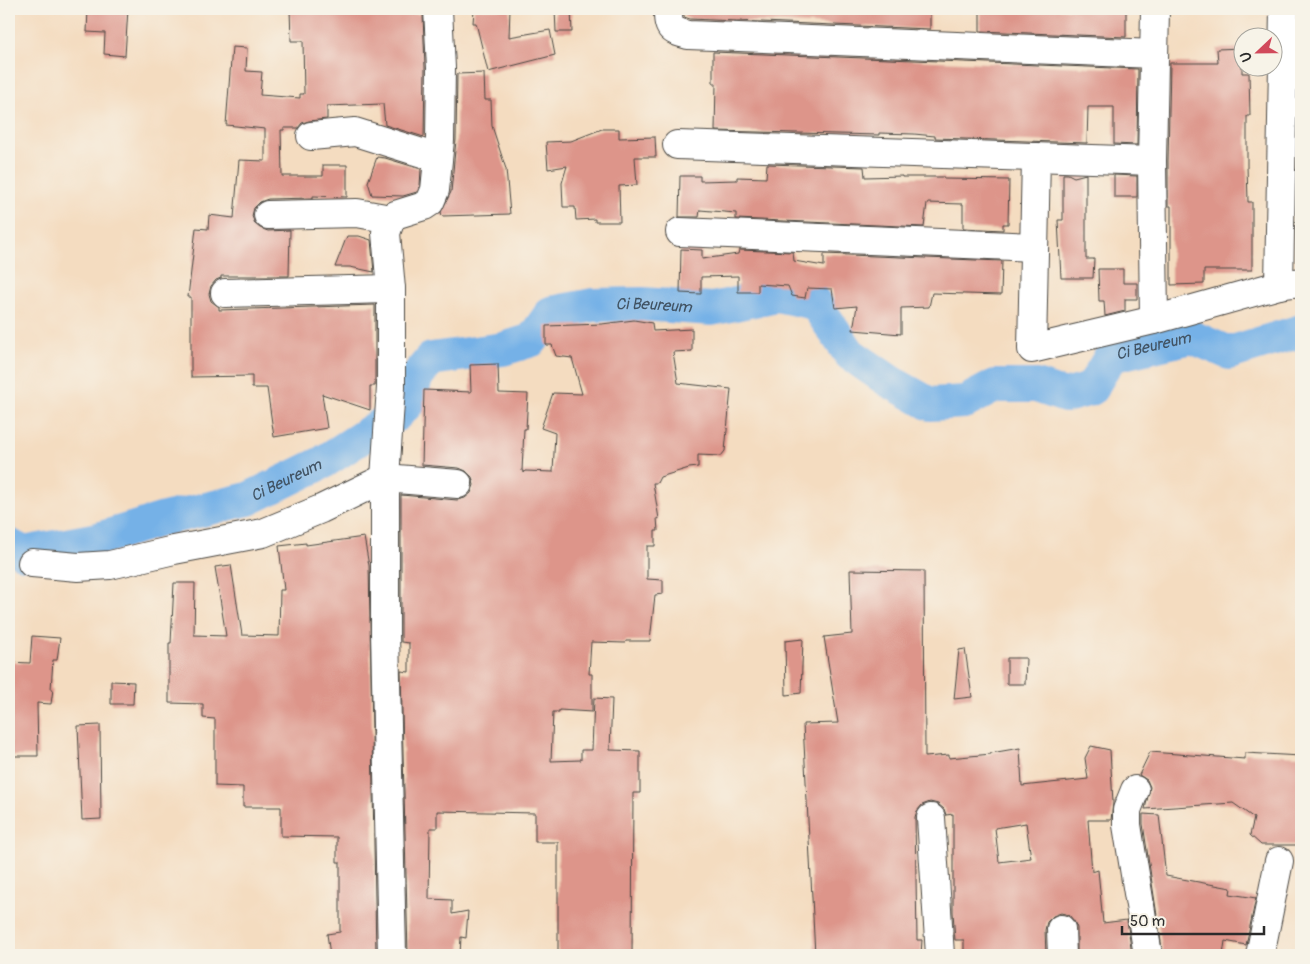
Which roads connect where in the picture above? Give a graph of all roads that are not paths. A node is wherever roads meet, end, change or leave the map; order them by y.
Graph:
1 (438, 9) edge
2 (668, 9) edge
3 (1155, 9) edge
4 (1284, 9) edge
5 (1154, 54) junction
6 (311, 136) dead end
7 (677, 146) dead end
8 (1036, 157) junction
9 (438, 158) junction
10 (1152, 161) junction
11 (268, 215) dead end
12 (392, 219) junction
13 (680, 232) dead end
14 (1034, 247) junction
15 (1290, 283) edge
16 (391, 290) junction
17 (225, 293) dead end
18 (1154, 320) junction
19 (385, 478) junction
20 (458, 484) dead end
21 (32, 563) dead end
22 (1135, 790) dead end
23 (931, 818) dead end
24 (1279, 861) dead end
25 (1061, 928) dead end
26 (392, 955) edge
27 (940, 955) edge
28 (1062, 955) edge
29 (1148, 955) edge
30 (1260, 955) edge

1 - 9 street
2 - 5 street
3 - 5 street
4 - 15 street
5 - 10 street
6 - 9 street
7 - 8 street
8 - 10 street
8 - 14 street
9 - 12 street
10 - 18 street
11 - 12 street
12 - 16 street
13 - 14 street
14 - 18 street
15 - 18 street
16 - 17 street
16 - 19 street
19 - 20 street
19 - 21 street
19 - 26 street
22 - 29 street
23 - 27 street
24 - 30 street
25 - 28 street

